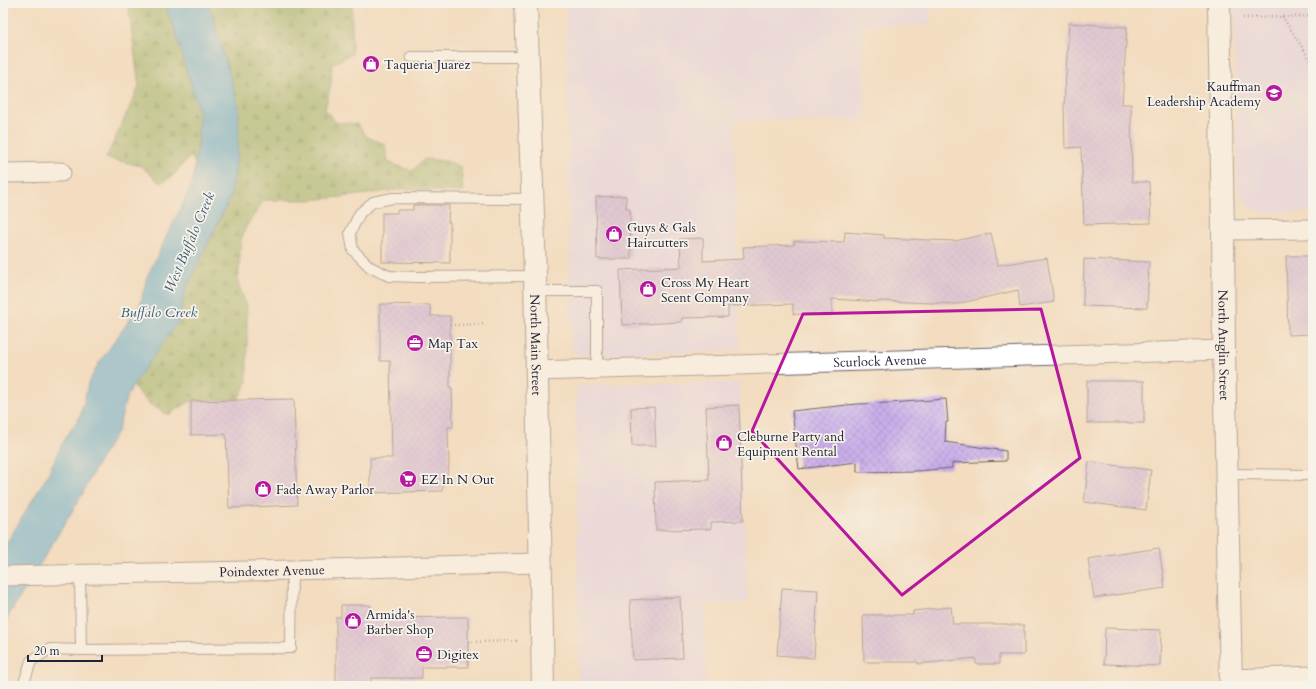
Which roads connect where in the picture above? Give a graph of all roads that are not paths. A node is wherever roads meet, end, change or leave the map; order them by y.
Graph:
1 (526, 3) edge
2 (1219, 10) edge
3 (411, 57) dead end
4 (528, 57) junction
5 (61, 172) dead end
6 (3, 173) edge
7 (532, 199) junction
8 (1313, 229) edge
9 (1223, 230) junction
10 (535, 283) junction
11 (1224, 350) junction
12 (597, 369) junction
13 (536, 371) junction
14 (1227, 474) junction
15 (1313, 475) edge
16 (540, 563) junction
17 (292, 570) junction
18 (80, 575) junction
19 (3, 576) edge
20 (81, 650) junction
21 (1313, 676) edge
22 (1231, 682) edge
23 (23, 686) edge
24 (543, 686) edge

1 - 4 main road, North Main Street
2 - 9 main road, North Anglin Street
3 - 4 lane
4 - 7 main road, North Main Street
5 - 6 street
7 - 10 main road, North Main Street
7 - 10 lane
8 - 9 street
9 - 11 main road, North Anglin Street
10 - 12 lane
10 - 13 main road, North Main Street
11 - 12 street, Scurlock Avenue
11 - 14 main road, North Anglin Street
12 - 13 street, Scurlock Avenue
13 - 16 main road, North Main Street
14 - 15 lane
14 - 22 main road, North Anglin Street
16 - 17 street, Poindexter Avenue
16 - 24 main road, North Main Street
17 - 18 street, Poindexter Avenue
17 - 20 lane
18 - 19 street, Poindexter Avenue
18 - 20 lane
20 - 23 lane
21 - 22 street

